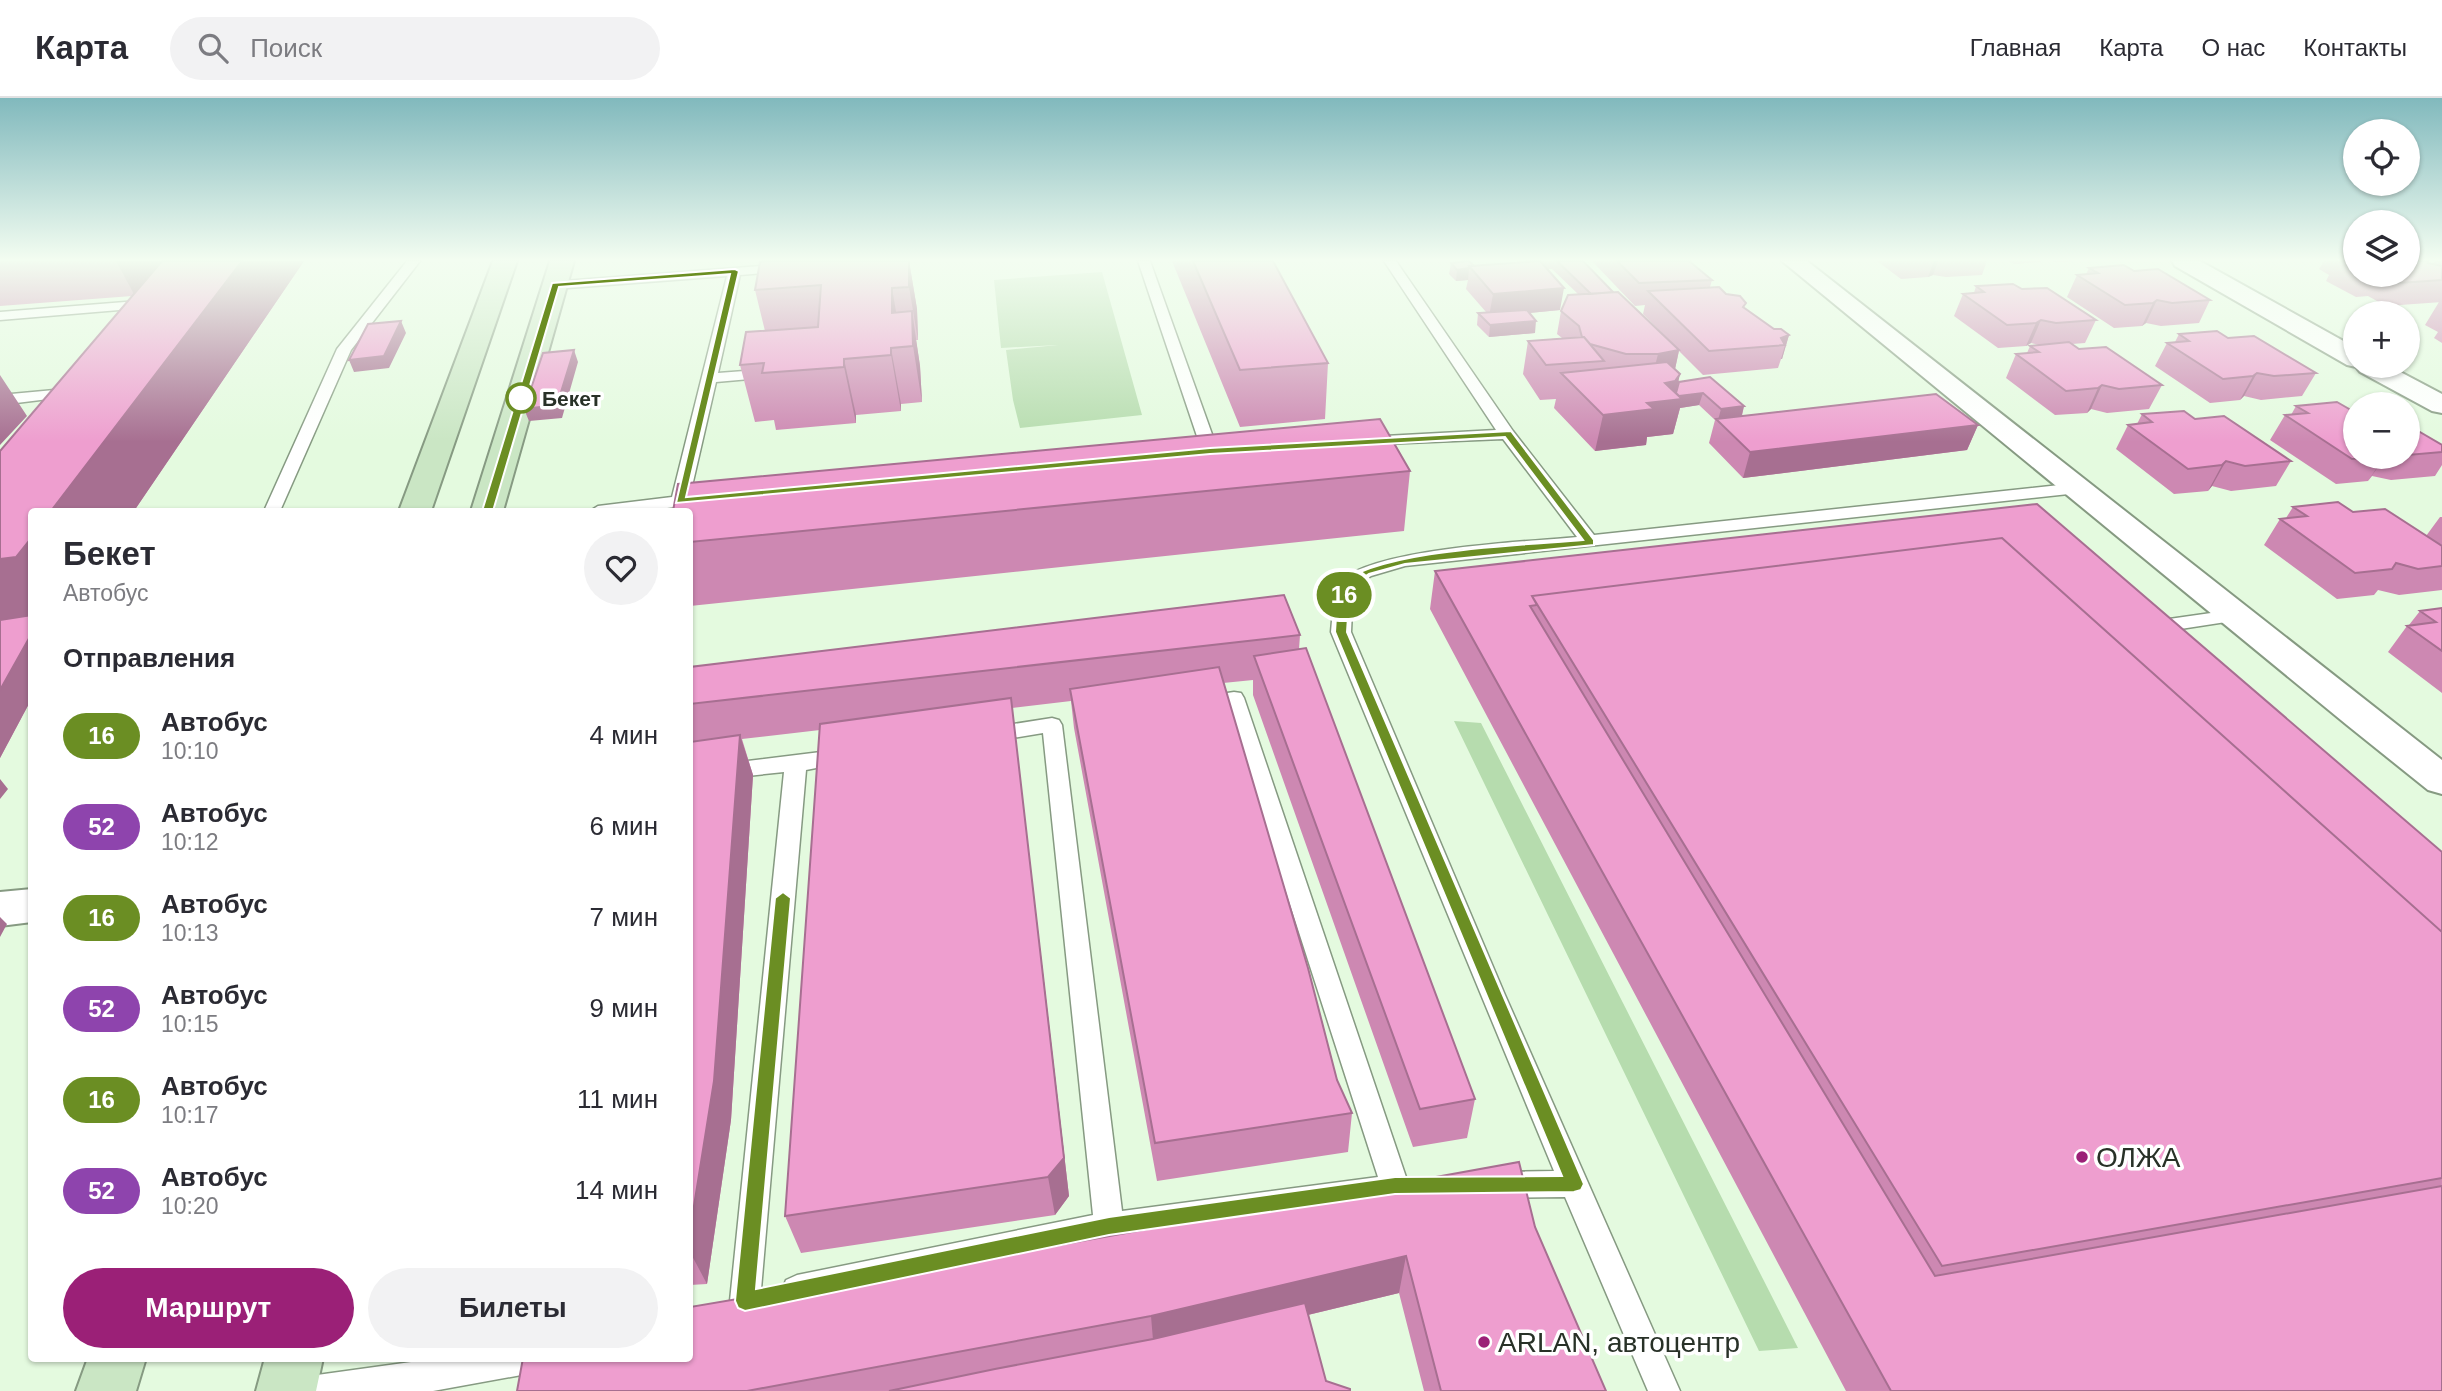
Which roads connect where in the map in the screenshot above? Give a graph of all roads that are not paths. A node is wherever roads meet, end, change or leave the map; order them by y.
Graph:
1 (366, 321) edge
2 (483, 321) edge
3 (544, 321) edge
4 (724, 321) edge
5 (1165, 321) edge
6 (1431, 321) edge
7 (1869, 321) edge
8 (2290, 321) edge
9 (2343, 352) edge
10 (789, 371) edge
11 (711, 378) junction
12 (2391, 378) edge
13 (0, 400) edge
14 (2442, 405) edge
15 (64, 412) edge
16 (1507, 434) junction
17 (1345, 443) edge
18 (1210, 451) edge
19 (2078, 488) junction
20 (721, 497) edge
21 (680, 501) junction
22 (273, 508) edge
23 (416, 508) edge
24 (488, 508) edge
25 (623, 508) edge
26 (1590, 542) junction
27 (2232, 616) junction
28 (2135, 630) edge
29 (1182, 706) edge
30 (1078, 721) edge
31 (1052, 725) junction
32 (971, 737) edge
33 (863, 754) edge
34 (796, 764) junction
35 (693, 775) edge
36 (2442, 780) edge
37 (28, 906) edge
38 (0, 909) edge
39 (1574, 1184) junction
40 (1464, 1185) edge
41 (1109, 1226) junction
42 (116, 1362) edge
43 (293, 1362) edge
44 (489, 1362) edge
45 (470, 1364) edge
46 (106, 1391) edge
47 (286, 1391) edge
48 (317, 1391) edge
49 (1664, 1391) edge

1 - 22 lane
2 - 23 main road
3 - 24 main road
4 - 11 lane
5 - 18 lane
6 - 16 lane
7 - 19 street
8 - 9 street
10 - 11 lane
11 - 21 lane
12 - 14 street
13 - 15 lane
16 - 17 lane
16 - 26 lane
19 - 26 lane
19 - 27 street
20 - 21 lane
21 - 25 lane
26 - 39 lane
27 - 28 lane
27 - 36 street
29 - 41 lane
30 - 31 lane
31 - 32 lane
31 - 41 lane
33 - 34 lane
34 - 35 lane
34 - 41 lane
37 - 38 street
39 - 40 lane
39 - 49 lane
42 - 46 main road
43 - 47 main road
44 - 45 lane
45 - 48 lane

